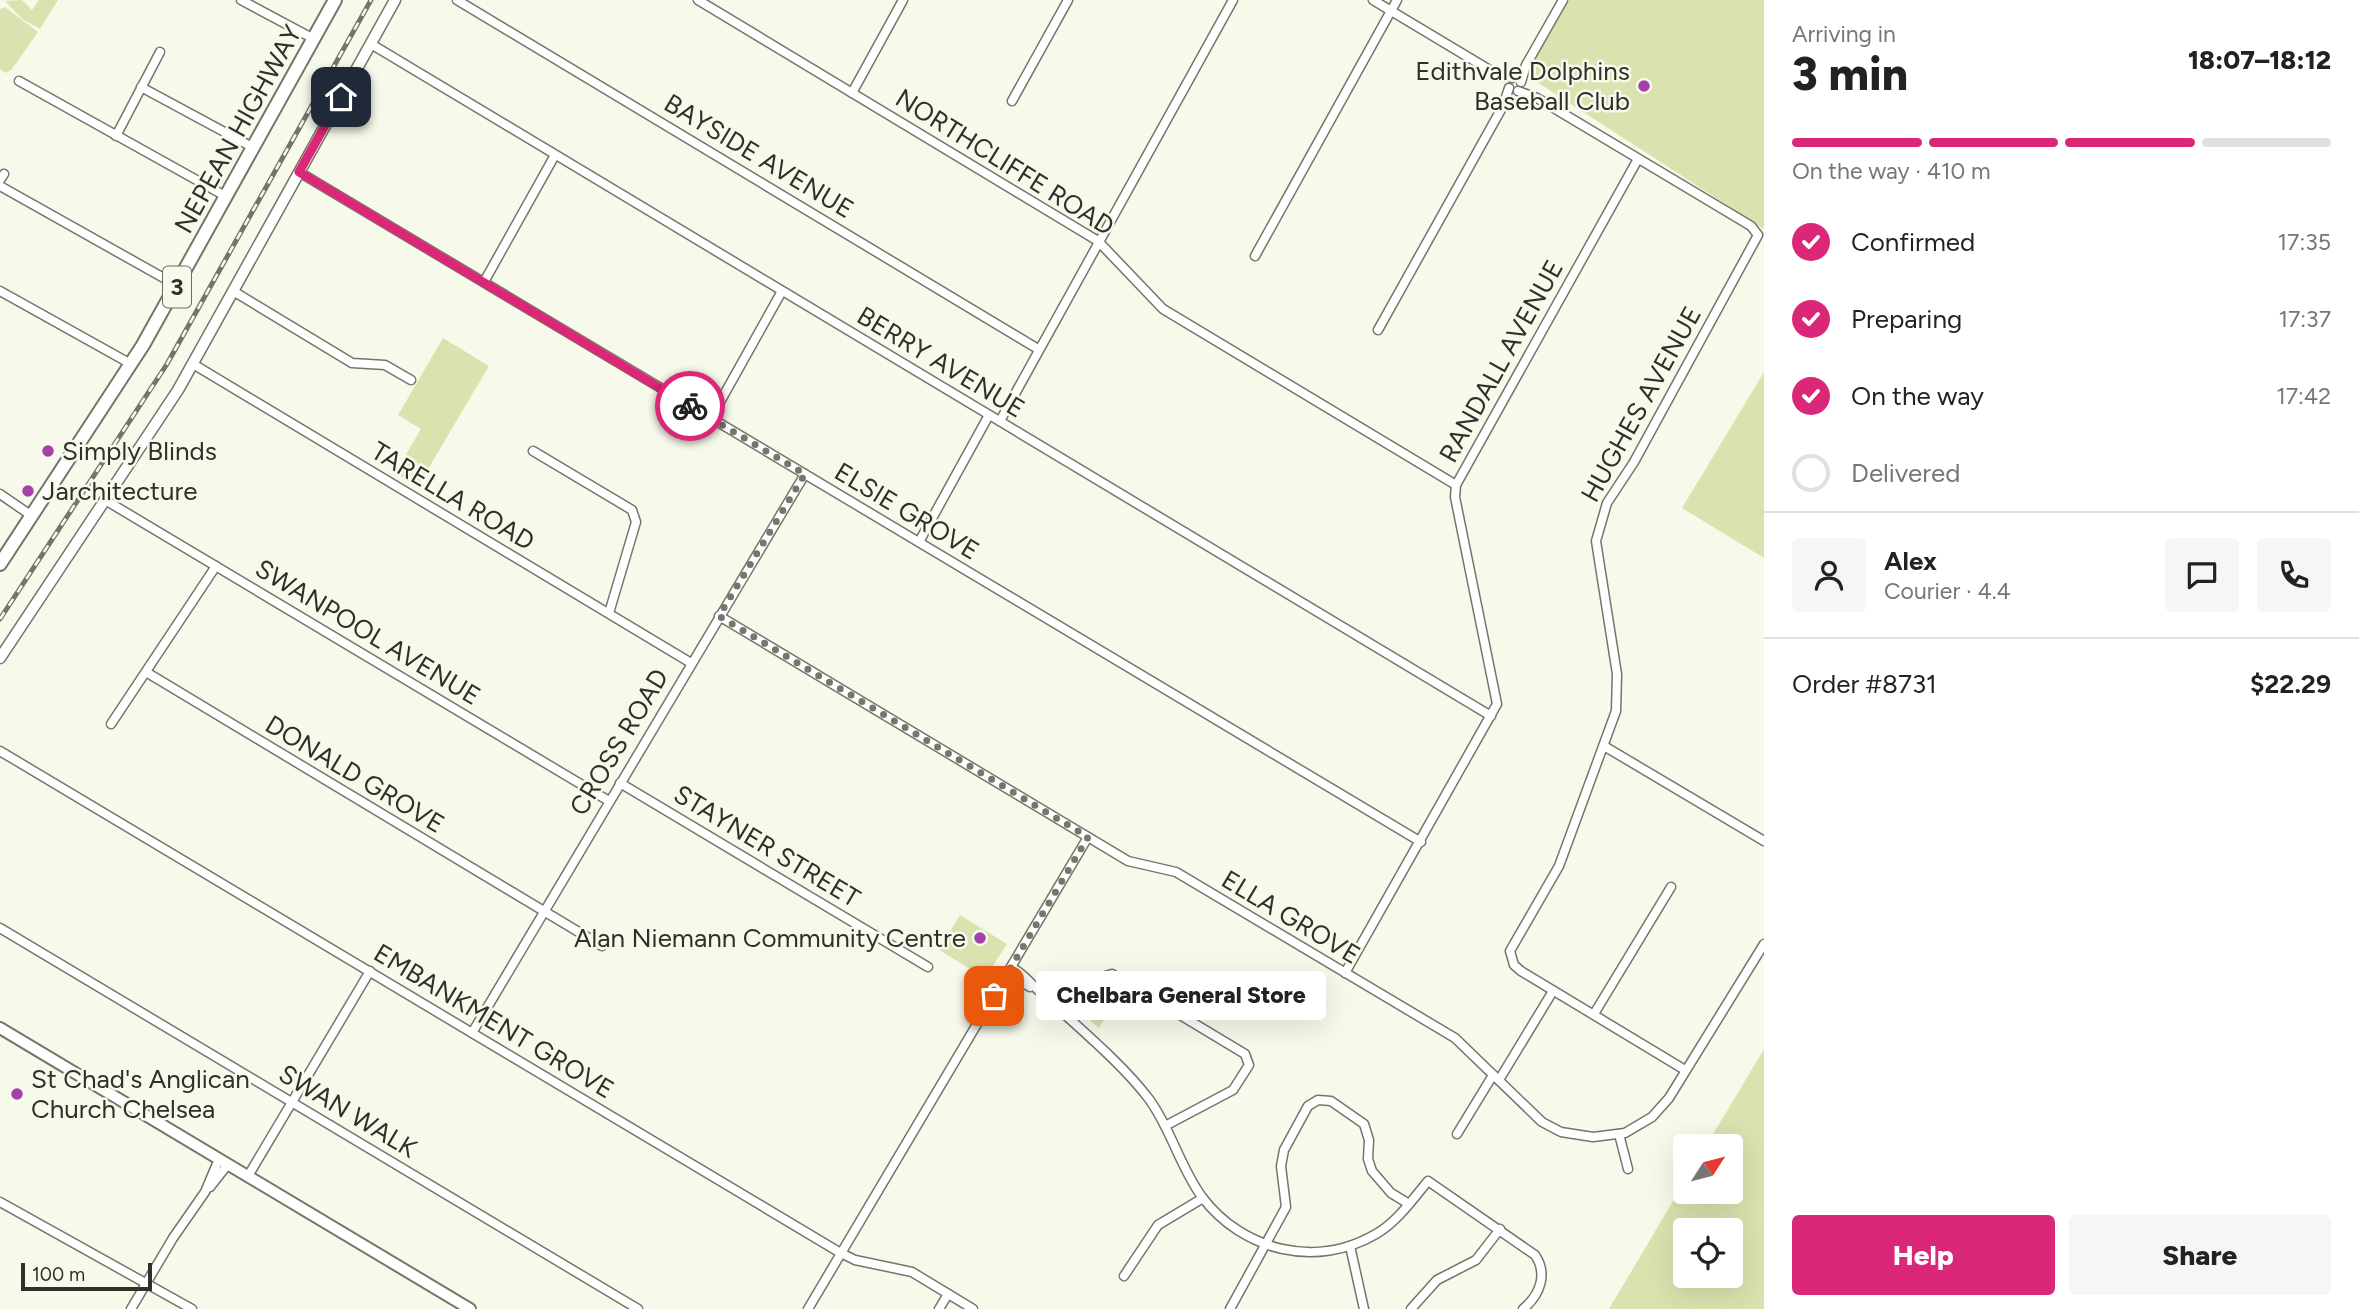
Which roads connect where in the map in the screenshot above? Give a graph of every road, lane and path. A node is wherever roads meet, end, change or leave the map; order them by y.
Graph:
1 (241, 0) edge
2 (335, 0) edge
3 (395, 0) edge
4 (457, 0) edge
5 (698, 0) edge
6 (904, 0) edge
7 (1068, 0) edge
8 (1233, 0) edge
9 (1373, 0) edge
10 (1397, 0) edge
11 (1563, 0) edge
12 (1391, 11) junction
13 (314, 39) junction
14 (371, 44) junction
15 (160, 52) dead end
16 (19, 81) dead end
17 (1515, 85) junction
18 (141, 87) junction
19 (852, 93) junction
20 (1012, 101) dead end
21 (116, 135) junction
22 (254, 148) junction
23 (555, 155) junction
24 (1638, 159) junction
25 (299, 172) junction
26 (0, 186) edge
27 (227, 197) junction
28 (1098, 241) junction
29 (1255, 256) dead end
30 (484, 282) junction
31 (178, 286) junction
32 (0, 291) edge
33 (233, 291) junction
34 (782, 291) junction
35 (1378, 330) dead end
36 (1038, 349) junction
37 (131, 364) junction
38 (193, 364) junction
39 (411, 380) dead end
40 (989, 415) junction
41 (711, 418) junction
42 (1000, 421) junction
43 (533, 451) dead end
44 (805, 474) junction
45 (1457, 485) junction
46 (0, 495) edge
47 (105, 500) junction
48 (32, 516) junction
49 (919, 542) junction
50 (0, 564) edge
51 (216, 566) junction
52 (609, 613) junction
53 (719, 616) junction
54 (0, 658) edge
55 (691, 663) junction
56 (146, 672) junction
57 (1491, 716) junction
58 (111, 724) dead end
59 (1604, 746) junction
60 (0, 751) edge
61 (620, 783) junction
62 (609, 801) junction
63 (1088, 837) junction
64 (1764, 841) edge
65 (1421, 842) junction
66 (1671, 887) dead end
67 (544, 911) junction
68 (0, 928) edge
69 (1764, 944) edge
70 (602, 946) dead end
71 (928, 967) dead end
72 (1009, 970) junction
73 (370, 971) junction
74 (1345, 973) junction
75 (1553, 991) junction
76 (1594, 1014) junction
77 (1066, 1015) junction
78 (0, 1028) edge
79 (472, 1033) junction
80 (1685, 1070) junction
81 (1496, 1078) junction
82 (291, 1102) junction
83 (1165, 1126) junction
84 (1457, 1134) dead end
85 (1619, 1134) junction
86 (224, 1162) junction
87 (1628, 1169) dead end
88 (248, 1176) junction
89 (1203, 1198) junction
90 (0, 1202) edge
91 (1409, 1204) junction
92 (1500, 1229) junction
93 (1268, 1245) junction
94 (1350, 1246) junction
95 (842, 1254) junction
96 (1124, 1276) dead end
97 (147, 1282) junction
98 (948, 1294) junction
99 (131, 1309) edge
100 (192, 1309) edge
101 (470, 1309) edge
102 (638, 1309) edge
103 (808, 1309) edge
104 (939, 1309) edge
105 (973, 1309) edge
106 (1230, 1309) edge
107 (1363, 1309) edge
108 (1410, 1309) edge
109 (1523, 1309) edge

1 - 13 street
2 - 13 highway, NEPEAN HIGHWAY / 3
3 - 14 street
4 - 36 street, BAYSIDE AVENUE
5 - 19 street, NORTHCLIFFE ROAD
6 - 19 street
7 - 20 street
8 - 28 street
9 - 12 street
10 - 12 street
11 - 17 street
12 - 17 street
12 - 29 street
13 - 22 highway, NEPEAN HIGHWAY / 3
14 - 23 street, BERRY AVENUE
14 - 25 street
15 - 18 street
16 - 21 street
17 - 24 street
17 - 35 street
18 - 21 street
18 - 22 street
19 - 28 street, NORTHCLIFFE ROAD
21 - 27 street
22 - 27 highway, NEPEAN HIGHWAY / 3
23 - 30 street
23 - 34 street, BERRY AVENUE
24 - 45 street, RANDALL AVENUE
24 - 59 street, HUGHES AVENUE
25 - 30 street, ELSIE GROVE
25 - 33 street
26 - 31 street
27 - 31 highway, NEPEAN HIGHWAY / 3
28 - 36 street
28 - 45 street, NORTHCLIFFE ROAD
30 - 41 street, ELSIE GROVE
31 - 37 highway, NEPEAN HIGHWAY / 3
32 - 37 street
33 - 38 street
33 - 39 street
34 - 40 street, BERRY AVENUE
34 - 41 street
36 - 42 street
37 - 48 highway, NEPEAN HIGHWAY / 3
38 - 47 street
38 - 52 street, TARELLA ROAD
40 - 42 street, BERRY AVENUE
40 - 49 street
41 - 44 street, ELSIE GROVE
42 - 57 street, BERRY AVENUE
43 - 52 street
44 - 49 street, ELSIE GROVE
44 - 53 street, CROSS ROAD
45 - 57 street, RANDALL AVENUE
46 - 48 street
47 - 51 street, SWANPOOL AVENUE
47 - 54 street
48 - 50 highway, NEPEAN HIGHWAY / 3
49 - 65 street, ELSIE GROVE
51 - 56 street
51 - 62 street, SWANPOOL AVENUE
52 - 55 street, TARELLA ROAD
53 - 55 street, CROSS ROAD
53 - 63 street, ELLA GROVE
55 - 61 street, CROSS ROAD
56 - 58 street
56 - 67 street, DONALD GROVE
57 - 65 street, RANDALL AVENUE
59 - 64 street
59 - 75 street, HUGHES AVENUE
60 - 73 street, EMBANKMENT GROVE
61 - 62 street, CROSS ROAD
61 - 71 street, STAYNER STREET
62 - 67 street, CROSS ROAD
63 - 72 street
63 - 74 street, ELLA GROVE
65 - 74 street, RANDALL AVENUE
66 - 76 street
67 - 70 street, DONALD GROVE
67 - 79 street, CROSS ROAD
68 - 82 street, SWAN WALK
69 - 80 street, ELLA GROVE
72 - 77 street
72 - 95 street
73 - 79 street, EMBANKMENT GROVE
73 - 82 street
74 - 81 street, ELLA GROVE
75 - 76 street, HUGHES AVENUE
75 - 81 street
76 - 80 street, HUGHES AVENUE
77 - 83 street
77 - 83 street
78 - 86 main road
79 - 95 street, EMBANKMENT GROVE
80 - 85 street, ELLA GROVE
81 - 84 street
81 - 85 street, ELLA GROVE
82 - 88 street
82 - 102 street, SWAN WALK
83 - 89 street
85 - 87 street
86 - 88 main road
86 - 97 street
88 - 101 main road
89 - 93 street
89 - 96 street
90 - 97 street
91 - 92 street
91 - 93 street
91 - 94 street
92 - 108 street
92 - 109 street
93 - 94 street
93 - 106 street
94 - 107 street
95 - 98 street, EMBANKMENT GROVE
95 - 103 street
97 - 99 street
97 - 100 street
98 - 104 street
98 - 105 street, EMBANKMENT GROVE

